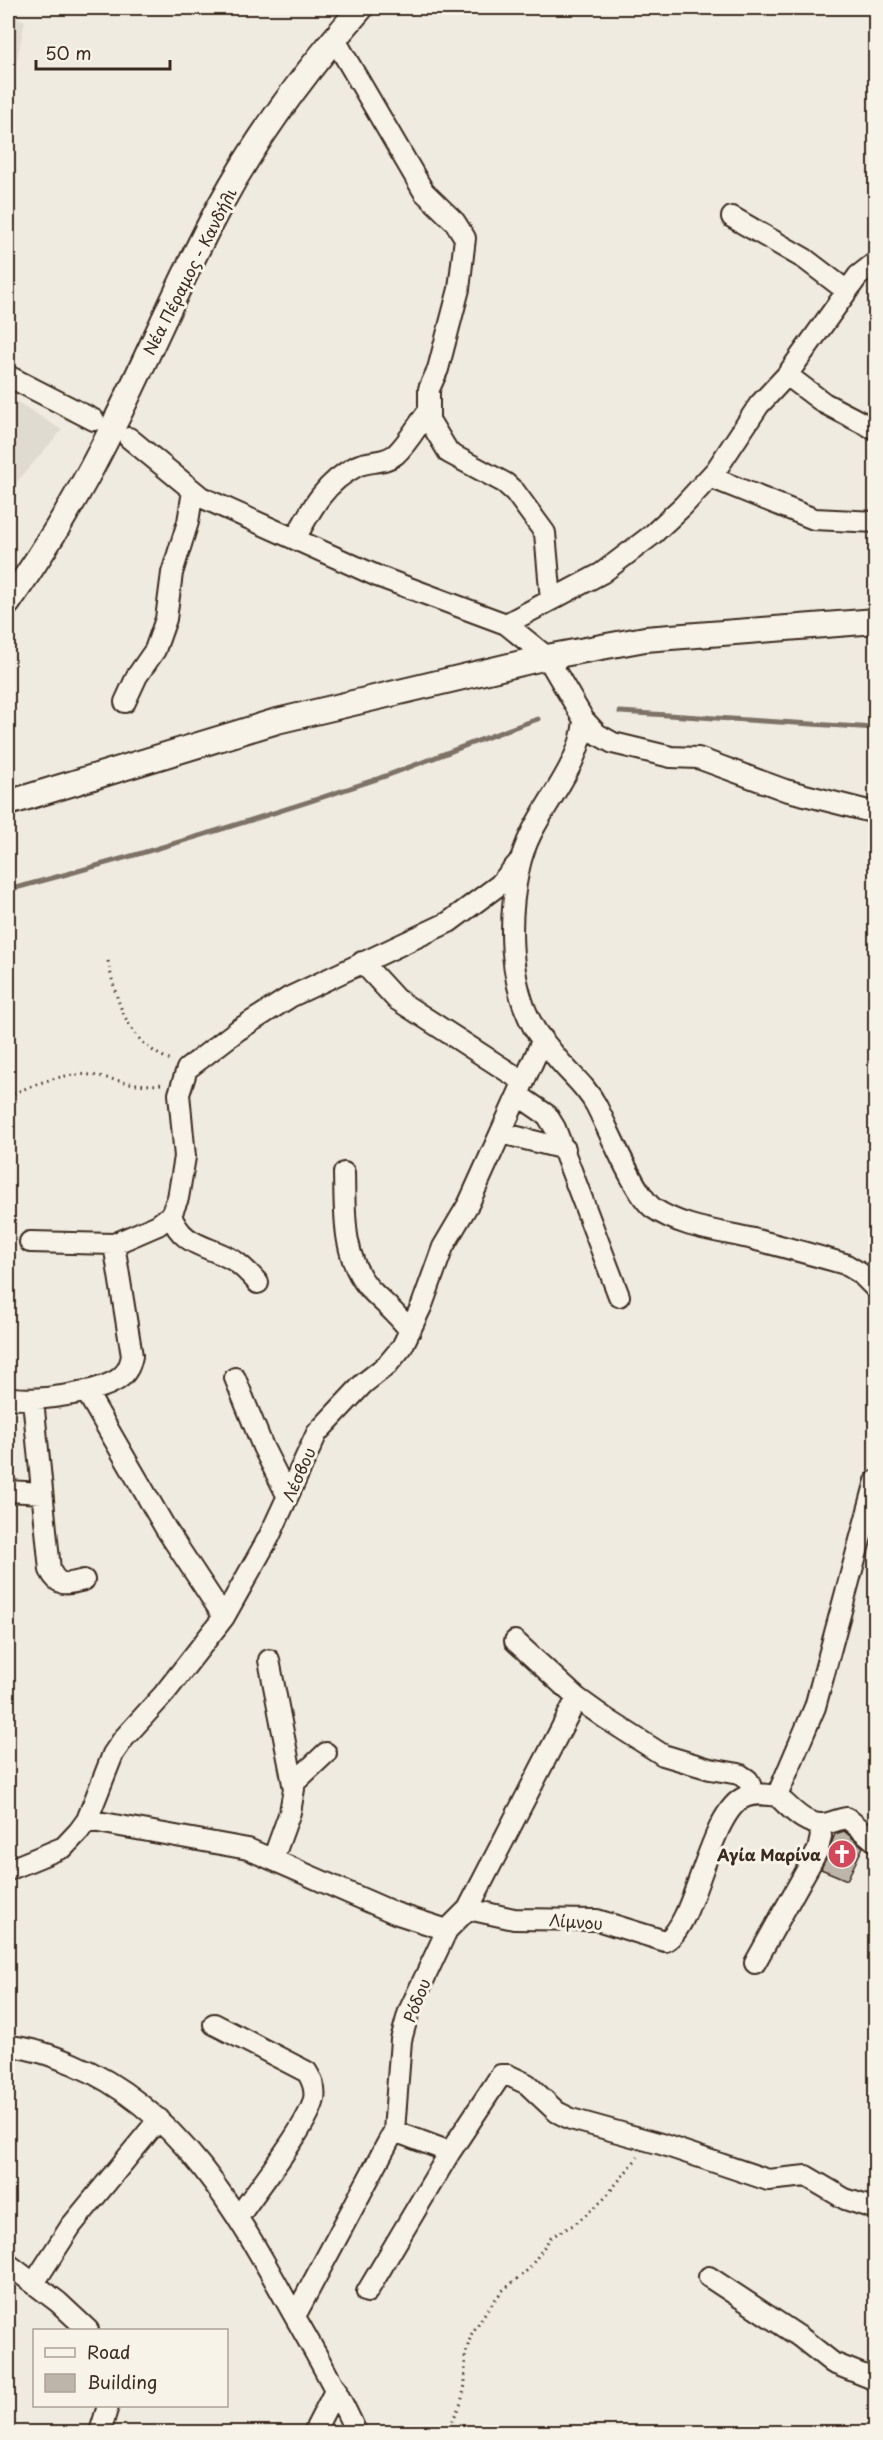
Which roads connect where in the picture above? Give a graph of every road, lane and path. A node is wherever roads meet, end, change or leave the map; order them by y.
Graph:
1 (361, 8) edge
2 (333, 38) junction
3 (732, 218) dead end
4 (876, 262) edge
5 (847, 291) junction
6 (787, 375) junction
7 (8, 376) edge
8 (427, 413) junction
9 (94, 420) dead end
10 (876, 430) edge
11 (129, 438) dead end
12 (710, 477) junction
13 (193, 491) junction
14 (876, 522) edge
15 (294, 539) junction
16 (44, 552) junction
17 (8, 590) edge
18 (551, 600) junction
19 (8, 603) edge
20 (876, 621) edge
21 (506, 624) junction
22 (548, 657) junction
23 (125, 702) dead end
24 (584, 720) junction
25 (8, 803) edge
26 (876, 813) edge
27 (521, 859) junction
28 (108, 961) dead end
29 (363, 962) junction
30 (543, 1039) junction
31 (187, 1069) junction
32 (521, 1089) junction
33 (8, 1096) edge
34 (501, 1133) junction
35 (565, 1149) junction
36 (344, 1173) dead end
37 (171, 1215) junction
38 (30, 1242) dead end
39 (114, 1244) junction
40 (258, 1283) dead end
41 (876, 1289) edge
42 (619, 1296) dead end
43 (410, 1331) junction
44 (235, 1378) dead end
45 (86, 1391) junction
46 (8, 1397) edge
47 (33, 1400) junction
48 (876, 1481) edge
49 (8, 1491) edge
50 (42, 1493) junction
51 (287, 1495) junction
52 (84, 1580) dead end
53 (224, 1617) junction
54 (515, 1641) dead end
55 (269, 1660) dead end
56 (577, 1698) junction
57 (326, 1754) dead end
58 (294, 1783) junction
59 (754, 1794) junction
60 (777, 1796) junction
61 (87, 1820) junction
62 (819, 1824) junction
63 (875, 1839) edge
64 (273, 1859) junction
65 (8, 1870) edge
66 (468, 1909) junction
67 (447, 1930) junction
68 (755, 1963) dead end
69 (214, 2024) dead end
70 (8, 2046) edge
71 (159, 2119) junction
72 (394, 2131) junction
73 (655, 2142) junction
74 (450, 2152) junction
75 (876, 2210) edge
76 (238, 2218) junction
77 (8, 2264) edge
78 (709, 2277) dead end
79 (34, 2283) junction
80 (367, 2292) dead end
81 (295, 2316) junction
82 (86, 2329) edge
83 (876, 2380) edge
84 (336, 2389) junction
85 (108, 2407) edge
86 (100, 2433) edge
87 (314, 2433) edge
88 (356, 2433) edge
89 (447, 2433) edge

1 - 2 street, Νέα Πέραμος - Κανδήλι
2 - 8 street
2 - 16 street, Νέα Πέραμος - Κανδήλι
3 - 5 street
4 - 5 street
5 - 6 street
6 - 10 street
6 - 12 street
7 - 9 street
8 - 15 street
8 - 18 street
11 - 13 street
12 - 14 street
12 - 18 street
13 - 15 street
13 - 23 street
15 - 21 street
16 - 17 street, Νέα Πέραμος - Κανδήλι
16 - 19 street, Νέα Πέραμος - Κανδήλι
18 - 21 street
20 - 22 street
21 - 22 street
22 - 24 street
22 - 25 street
24 - 26 street
24 - 27 street
27 - 29 street
27 - 30 street
28 - 31 path
29 - 31 street
29 - 32 street
30 - 32 street, Λέσβου
30 - 41 street
31 - 33 path
31 - 37 street
32 - 34 street, Λέσβου
32 - 35 street
34 - 35 street
34 - 43 street, Λέσβου
35 - 42 street
36 - 43 street
37 - 39 street
37 - 40 street
38 - 39 street
39 - 45 street
43 - 51 street, Λέσβου
44 - 51 street
45 - 47 street
45 - 53 street
46 - 47 street
47 - 50 street
48 - 60 street
49 - 50 street
50 - 52 street
51 - 53 street, Λέσβου
53 - 61 street, Λέσβου
54 - 56 street
55 - 58 street
56 - 59 street
56 - 66 street, Ρόδου
57 - 58 street
58 - 64 street
59 - 60 street
59 - 66 street, Λίμνου
60 - 62 street
61 - 64 street
61 - 65 street, Λέσβου
62 - 63 street
62 - 68 street
64 - 67 street
66 - 67 street, Ρόδου
67 - 72 street, Ρόδου
69 - 76 street
70 - 71 street
71 - 76 street
71 - 79 street
72 - 74 street
72 - 81 street, Ρόδου
73 - 74 street
73 - 75 street
73 - 89 path
74 - 80 street
76 - 81 street
77 - 79 street
78 - 83 street
79 - 82 street
81 - 84 street
84 - 87 street
84 - 88 street
85 - 86 street

